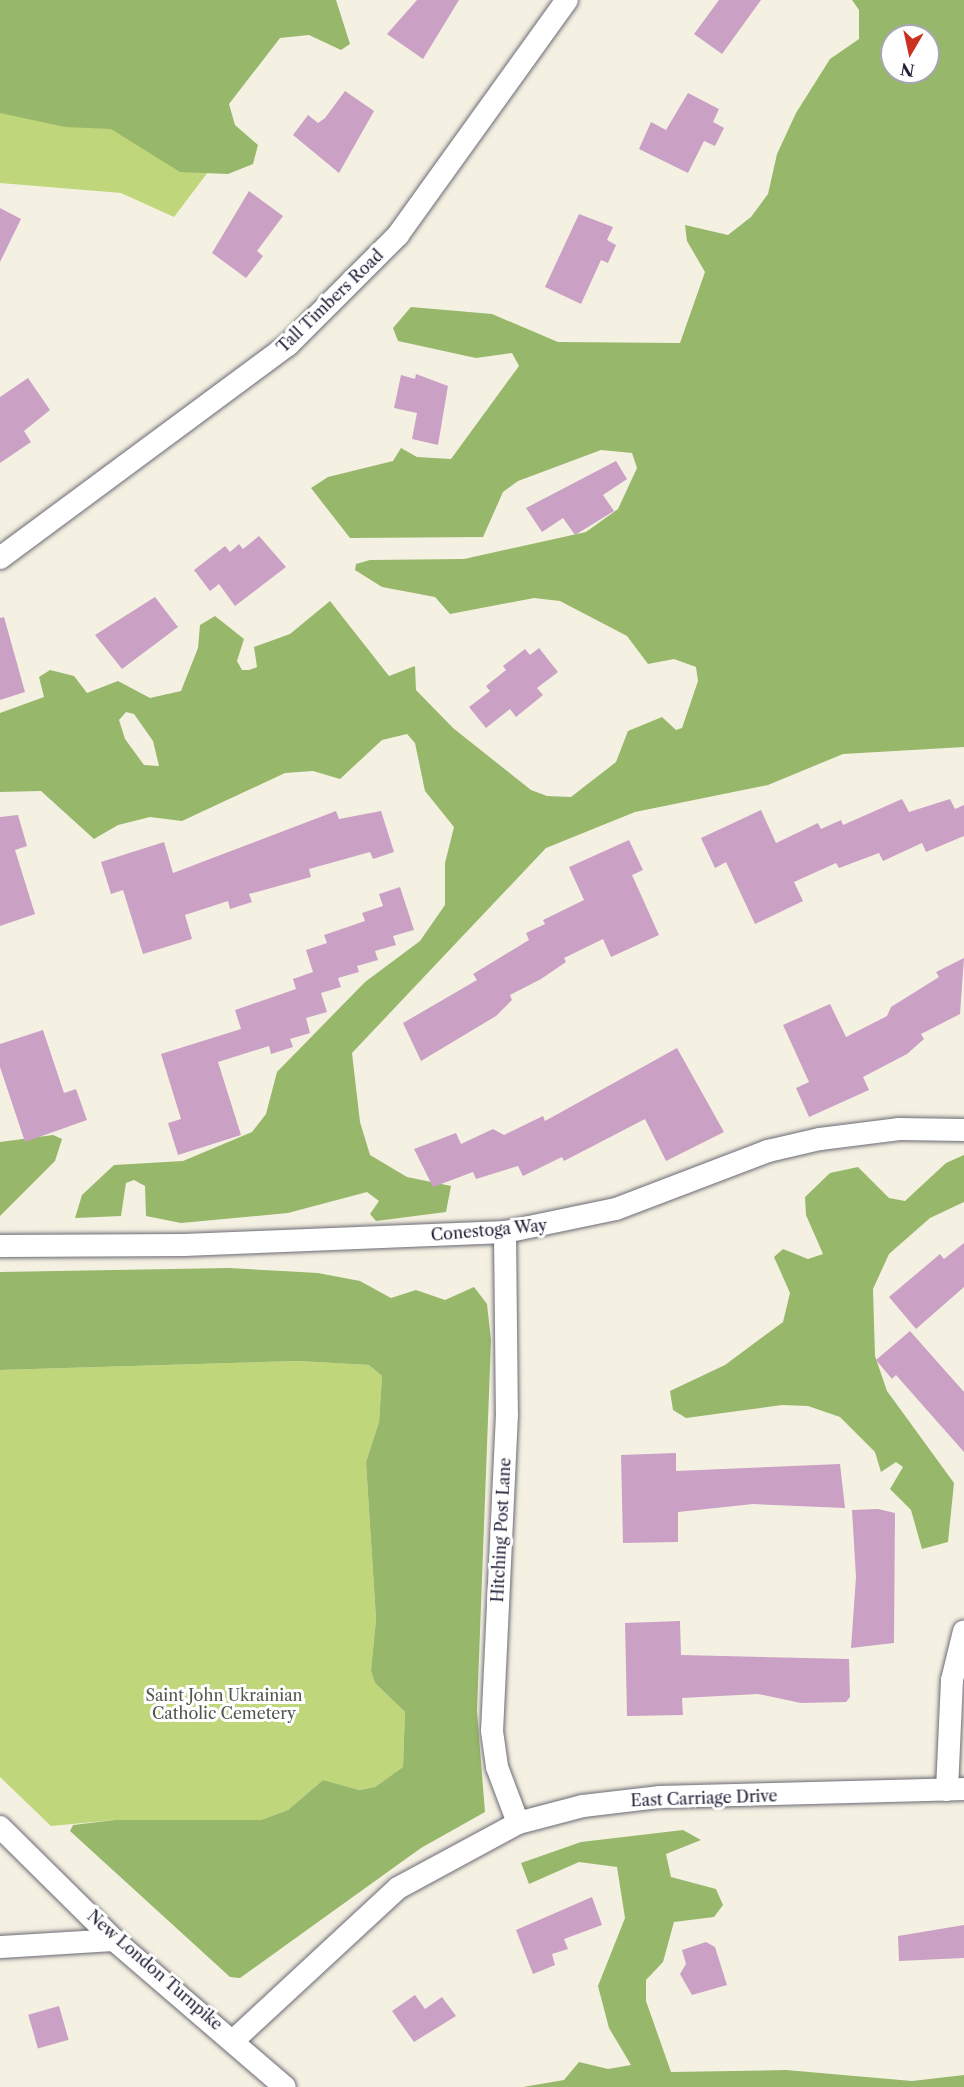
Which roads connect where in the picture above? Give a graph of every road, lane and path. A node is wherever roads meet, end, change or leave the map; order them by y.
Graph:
1 (567, 0) edge
2 (0, 558) edge
3 (964, 1130) edge
4 (505, 1232) junction
5 (0, 1246) edge
6 (964, 1631) edge
7 (955, 1790) edge
8 (518, 1823) junction
9 (0, 1827) edge
10 (114, 1940) junction
11 (0, 1947) edge
12 (235, 2039) junction
13 (285, 2087) edge

1 - 2 street, Tall Timbers Road
3 - 4 street, Conestoga Way
4 - 5 street, Conestoga Way
4 - 8 street, Hitching Post Lane
6 - 7 street
7 - 8 street, East Carriage Drive
8 - 12 street, East Carriage Drive
9 - 10 street, New London Turnpike
10 - 11 street
10 - 12 street, New London Turnpike
12 - 13 street, New London Turnpike

